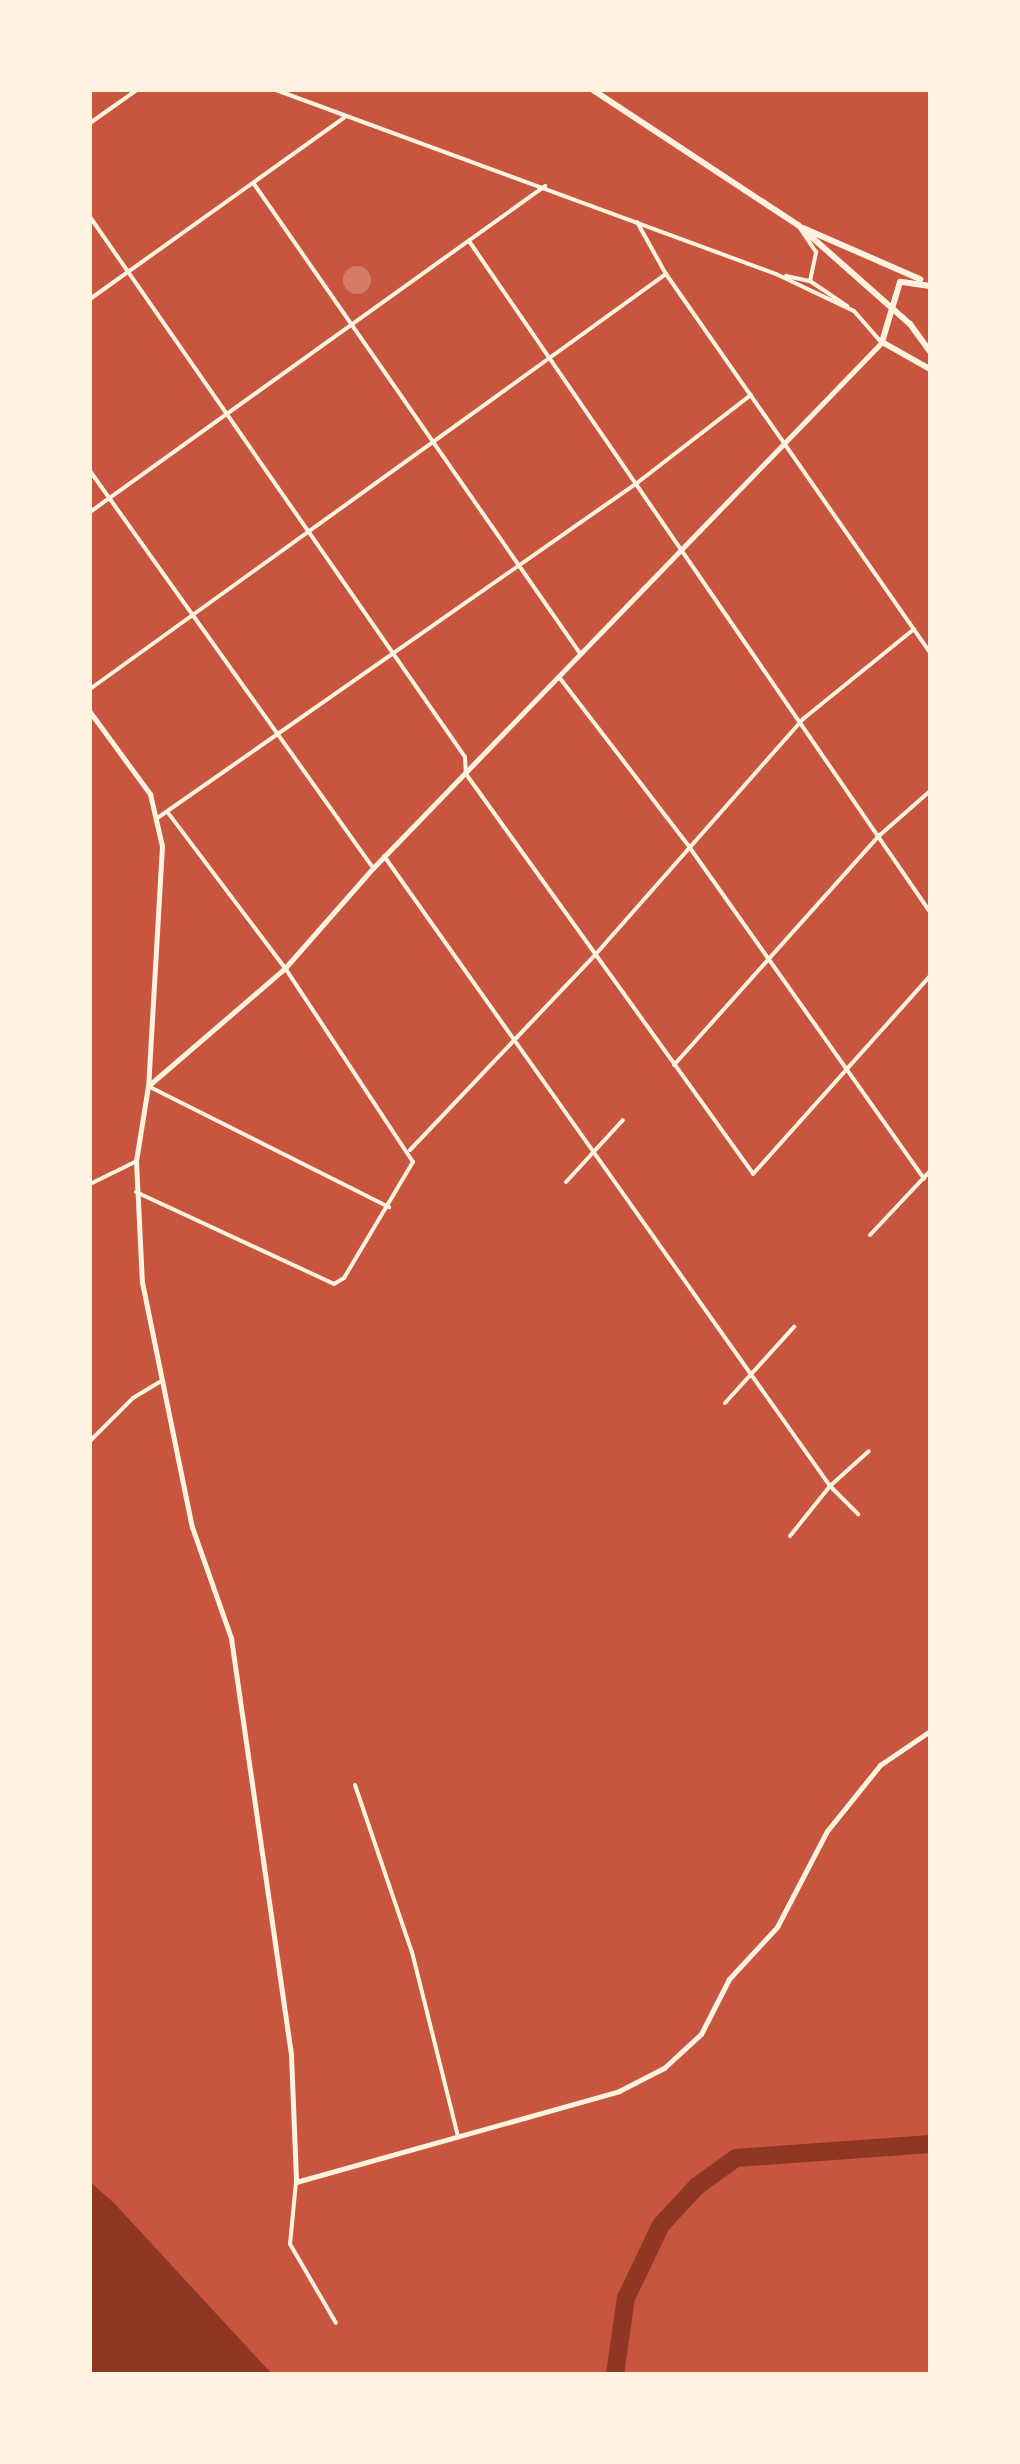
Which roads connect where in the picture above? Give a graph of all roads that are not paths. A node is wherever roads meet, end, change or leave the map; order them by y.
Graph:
1 (138, 90) edge
2 (276, 90) edge
3 (592, 90) edge
4 (344, 116) junction
5 (90, 123) edge
6 (254, 184) junction
7 (546, 186) junction
8 (90, 217) edge
9 (637, 222) junction
10 (798, 226) junction
11 (469, 242) junction
12 (128, 272) junction
13 (666, 274) junction
14 (776, 274) junction
15 (810, 282) junction
16 (930, 284) edge
17 (90, 300) edge
18 (894, 309) junction
19 (854, 311) junction
20 (353, 324) junction
21 (882, 342) junction
22 (930, 352) edge
23 (551, 360) junction
24 (930, 370) edge
25 (751, 396) junction
26 (228, 414) junction
27 (786, 444) junction
28 (434, 446) junction
29 (90, 471) edge
30 (637, 483) junction
31 (108, 499) junction
32 (90, 512) edge
33 (312, 533) junction
34 (682, 545) junction
35 (518, 568) junction
36 (192, 618) junction
37 (914, 629) junction
38 (930, 652) edge
39 (394, 654) junction
40 (580, 654) junction
41 (559, 677) junction
42 (90, 689) edge
43 (90, 712) edge
44 (804, 719) junction
45 (278, 737) junction
46 (466, 774) junction
47 (930, 791) edge
48 (168, 814) junction
49 (156, 819) junction
50 (880, 835) junction
51 (690, 848) junction
52 (384, 856) junction
53 (373, 868) junction
54 (930, 912) edge
55 (595, 955) junction
56 (769, 959) junction
57 (285, 968) junction
58 (930, 976) edge
59 (514, 1038) junction
60 (673, 1066) junction
61 (845, 1068) junction
62 (148, 1086) junction
63 (623, 1120) dead end
64 (410, 1150) junction
65 (592, 1154) junction
66 (136, 1161) junction
67 (930, 1171) edge
68 (924, 1178) junction
69 (566, 1182) dead end
70 (90, 1184) edge
71 (136, 1192) junction
72 (390, 1207) junction
73 (870, 1235) dead end
74 (794, 1326) dead end
75 (753, 1375) junction
76 (161, 1381) junction
77 (725, 1403) dead end
78 (90, 1441) edge
79 (869, 1451) dead end
80 (830, 1486) junction
81 (858, 1514) dead end
82 (790, 1536) dead end
83 (930, 1731) edge
84 (355, 1785) dead end
85 (458, 2136) junction
86 (296, 2182) junction
87 (336, 2323) dead end

1 - 5 street
2 - 4 street
3 - 10 main road
4 - 6 street
4 - 7 street
6 - 12 street
6 - 20 street
7 - 9 street
7 - 11 street
8 - 12 street
9 - 13 street
9 - 14 street
10 - 15 street
10 - 16 main road
10 - 18 main road
11 - 20 street
11 - 23 street
12 - 17 street
12 - 26 street
13 - 23 street
13 - 25 street
14 - 15 street
14 - 19 street
15 - 19 street
16 - 18 main road
18 - 21 main road
18 - 22 main road
19 - 21 street
20 - 26 street
20 - 28 street
21 - 24 main road
21 - 27 street
23 - 28 street
23 - 30 street
25 - 27 street
25 - 30 street
26 - 31 street
26 - 33 street
27 - 34 street
27 - 37 street
28 - 33 street
28 - 35 street
29 - 31 street
30 - 34 street
30 - 35 street
31 - 32 street
31 - 36 street
33 - 36 street
33 - 39 street
34 - 40 street
34 - 44 street
35 - 39 street
35 - 40 street
36 - 42 street
36 - 45 street
37 - 38 street
37 - 44 street
39 - 45 street
39 - 46 street
40 - 41 street
41 - 46 street
41 - 51 street
43 - 49 street
44 - 50 street
44 - 51 street
45 - 48 street
45 - 53 street
46 - 52 street
46 - 55 street
47 - 50 street
48 - 49 street
48 - 57 street
49 - 62 street
50 - 54 street
50 - 56 street
51 - 55 street
51 - 56 street
52 - 53 street
52 - 59 street
53 - 57 street
55 - 59 street
55 - 60 street
56 - 60 street
56 - 61 street
57 - 62 street
57 - 64 street
58 - 61 street
59 - 64 street
59 - 65 street
60 - 61 street
61 - 68 street
62 - 66 street
62 - 72 street
63 - 65 street
64 - 72 street
65 - 69 street
65 - 75 street
66 - 70 street
66 - 71 street
67 - 68 street
68 - 73 street
71 - 72 street
71 - 76 street
74 - 75 street
75 - 77 street
75 - 80 street
76 - 78 street
76 - 86 street
79 - 80 street
80 - 81 street
80 - 82 street
83 - 85 street
84 - 85 street
85 - 86 street
86 - 87 street

